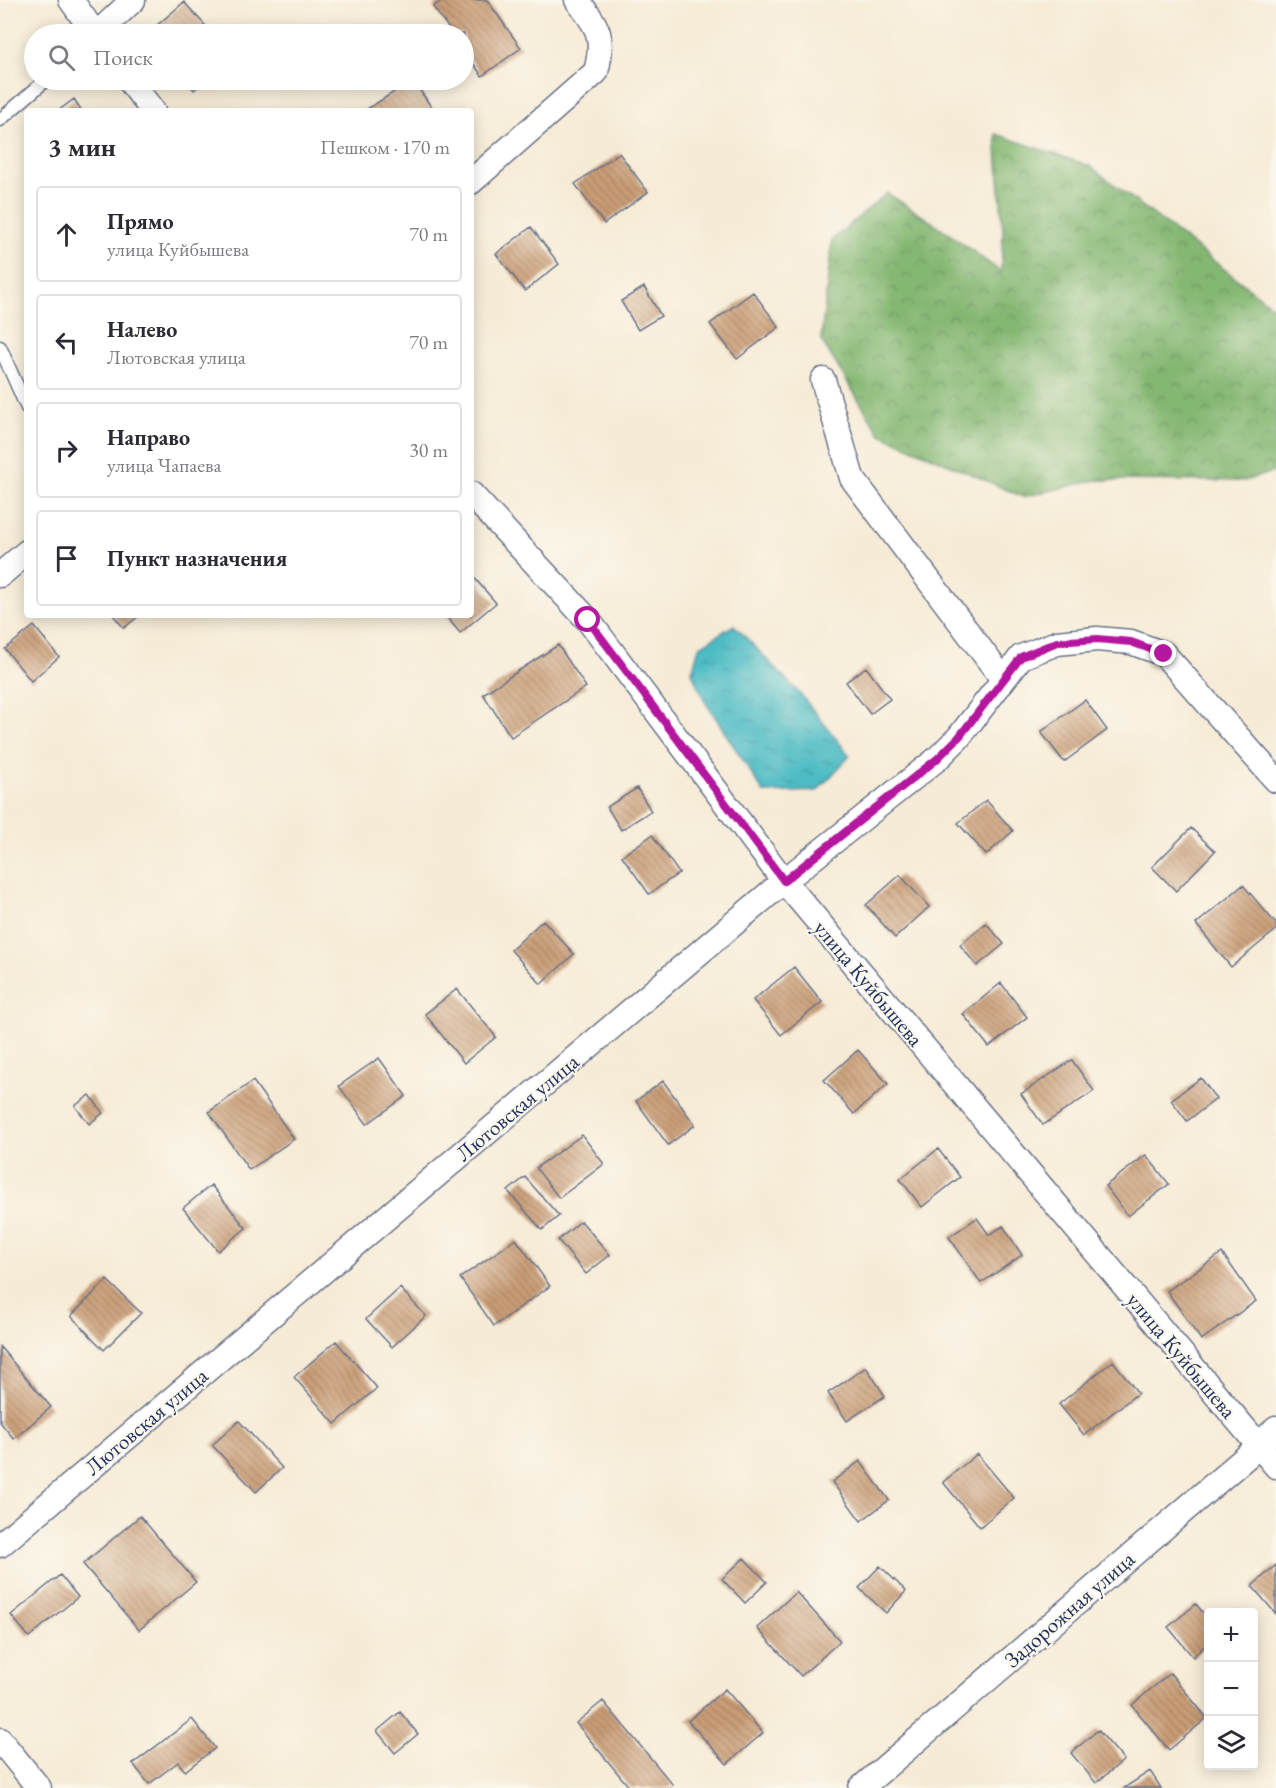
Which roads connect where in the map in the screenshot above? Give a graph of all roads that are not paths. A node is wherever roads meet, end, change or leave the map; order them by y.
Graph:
1 (71, 0) edge
2 (133, 0) edge
3 (577, 0) edge
4 (89, 24) edge
5 (107, 24) edge
6 (34, 90) edge
7 (137, 90) edge
8 (151, 108) edge
9 (0, 120) edge
10 (474, 179) edge
11 (0, 347) edge
12 (824, 380) dead end
13 (24, 401) edge
14 (474, 497) edge
15 (24, 555) edge
16 (0, 575) edge
17 (1003, 679) junction
18 (1276, 780) edge
19 (784, 881) junction
20 (1276, 1428) edge
21 (1258, 1446) junction
22 (1276, 1466) edge
23 (0, 1545) edge
24 (0, 1740) edge
25 (39, 1788) edge
26 (861, 1788) edge

1 - 4 street
2 - 5 street
3 - 10 street
6 - 9 lane
7 - 8 street
11 - 13 lane
12 - 17 street
14 - 19 street, улица Куйбышева
15 - 16 street
17 - 18 street, Лютовская улица
17 - 19 street, Лютовская улица
19 - 21 street, улица Куйбышева
19 - 23 street, Лютовская улица
20 - 21 street, Задорожная улица
21 - 22 street, улица Куйбышева
21 - 26 street, Задорожная улица
24 - 25 street

